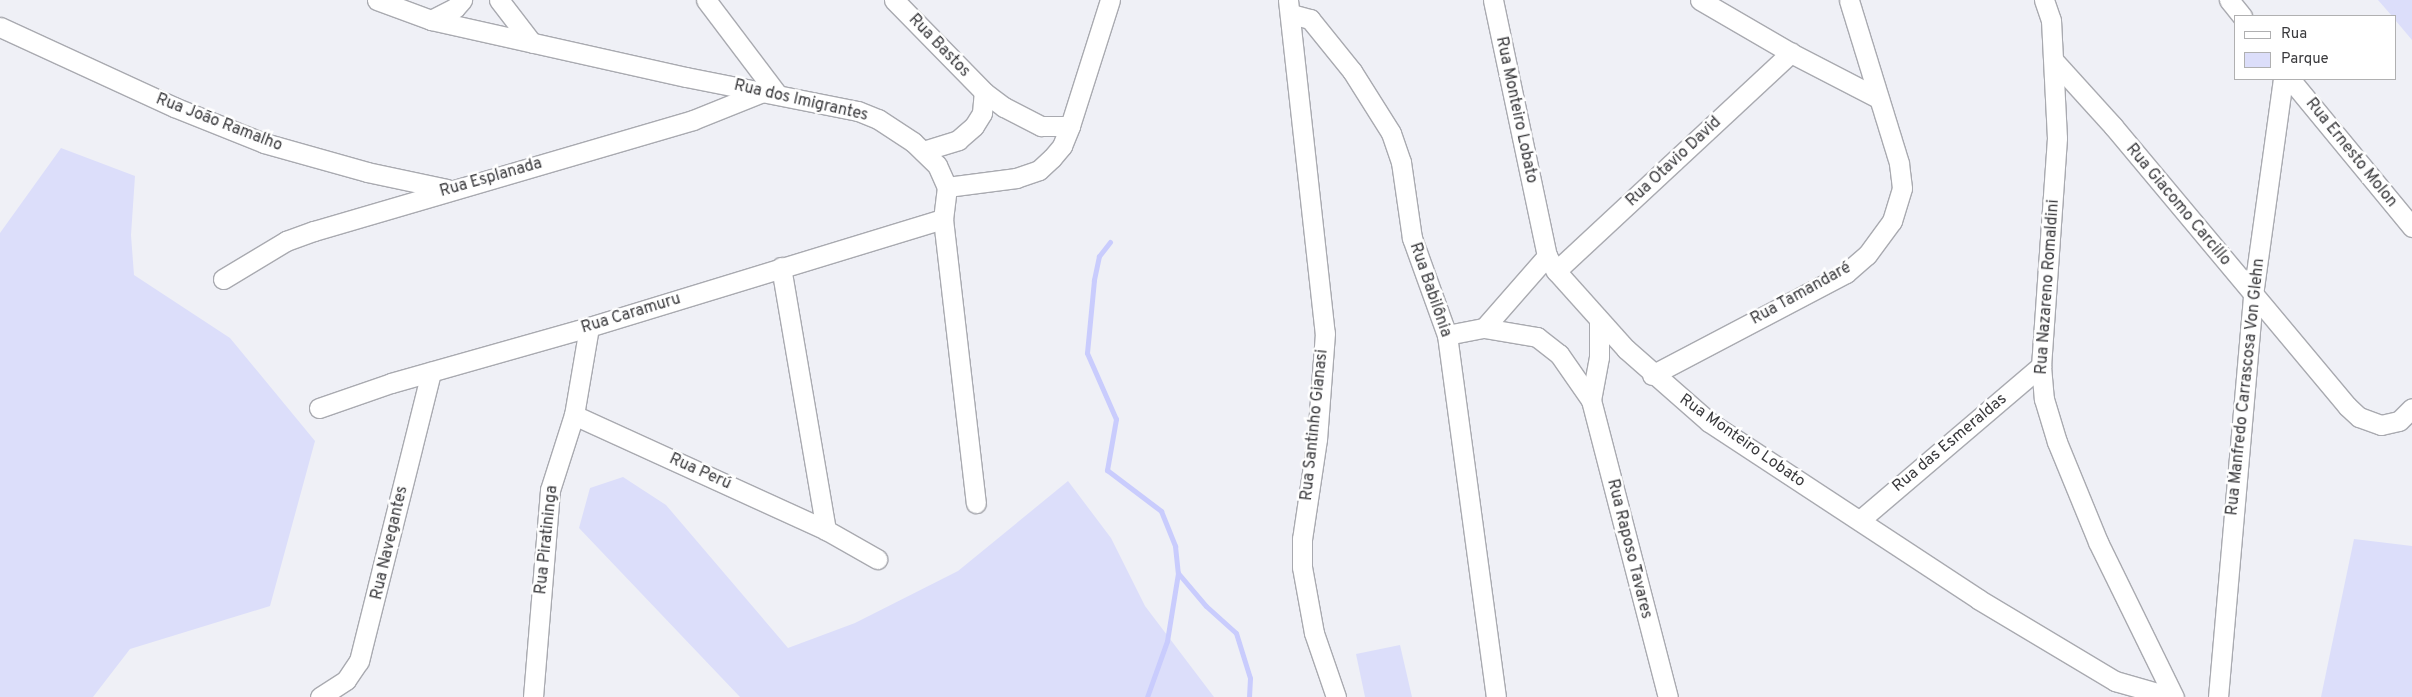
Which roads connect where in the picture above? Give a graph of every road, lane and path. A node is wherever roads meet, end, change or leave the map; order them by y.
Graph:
1 (377, 0) edge
2 (462, 0) edge
3 (499, 0) edge
4 (706, 0) edge
5 (894, 0) edge
6 (1110, 0) edge
7 (1493, 0) edge
8 (1700, 0) edge
9 (1849, 0) edge
10 (2044, 0) edge
11 (2229, 0) edge
12 (1289, 7) edge
13 (2241, 15) edge
14 (431, 20) junction
15 (0, 27) edge
16 (532, 43) junction
17 (1791, 53) junction
18 (2054, 62) junction
19 (2283, 80) edge
20 (2291, 80) edge
21 (984, 92) junction
22 (771, 93) junction
23 (1878, 98) junction
24 (1070, 126) junction
25 (923, 151) junction
26 (947, 187) junction
27 (448, 190) junction
28 (943, 218) junction
29 (2412, 228) edge
30 (1552, 264) junction
31 (781, 267) junction
32 (223, 279) dead end
33 (2253, 295) junction
34 (1599, 320) junction
35 (589, 327) junction
36 (1484, 328) junction
37 (1447, 335) junction
38 (2041, 366) junction
39 (431, 372) junction
40 (1652, 375) junction
41 (1591, 400) junction
42 (319, 408) dead end
43 (2412, 408) edge
44 (574, 415) junction
45 (976, 503) dead end
46 (1860, 520) junction
47 (826, 530) junction
48 (877, 559) dead end
49 (320, 697) edge
50 (533, 697) edge
51 (1336, 697) edge
52 (1496, 697) edge
53 (1668, 697) edge
54 (2172, 697) edge
55 (2218, 697) edge

1 - 14 street, Rua dos Imigrantes
2 - 14 street
3 - 16 street
4 - 22 street
5 - 21 street, Rua Bastos
6 - 24 street
7 - 30 street, Rua Monteiro Lobato
8 - 17 street
9 - 23 street, Rua Tamandaré
10 - 18 street, Rua Nazareno Romaldini
11 - 13 street
12 - 37 street, Rua Babilônia
12 - 51 street, Rua Santinho Gianasi
14 - 16 street, Rua dos Imigrantes
15 - 27 street, Rua João Ramalho
16 - 22 street, Rua dos Imigrantes
17 - 23 street
17 - 30 street, Rua Otavio David
18 - 33 street, Rua Giacomo Carcillo
18 - 38 street, Rua Nazareno Romaldini
19 - 33 street, Rua Manfredo Carrascosa Von Glehn
20 - 29 street, Rua Ernesto Molon
21 - 24 street, Rua Bastos
21 - 25 street, Rua Bastos
22 - 25 street, Rua dos Imigrantes
22 - 27 street, Rua Esplanada
23 - 40 street, Rua Tamandaré
24 - 26 street
25 - 26 street, Rua dos Imigrantes
26 - 28 street
27 - 32 street, Rua Esplanada
28 - 31 street, Rua Caramuru
28 - 45 street
30 - 34 street, Rua Monteiro Lobato
30 - 36 street, Rua Otavio David
31 - 35 street, Rua Caramuru
31 - 47 street
33 - 43 street, Rua Giacomo Carcillo
33 - 55 street, Rua Manfredo Carrascosa Von Glehn
34 - 40 street, Rua Monteiro Lobato
34 - 41 street, Rua Raposo Tavares
35 - 39 street, Rua Caramuru
35 - 44 street, Rua Piratininga
36 - 37 street, Rua Raposo Tavares
36 - 41 street, Rua Raposo Tavares
37 - 52 street, Rua Babilônia
38 - 46 street, Rua das Esmeraldas
38 - 54 street, Rua Nazareno Romaldini
39 - 42 street, Rua Caramuru
39 - 49 street, Rua Navegantes
40 - 46 street, Rua Monteiro Lobato
41 - 53 street, Rua Raposo Tavares
44 - 47 street, Rua Perú
44 - 50 street, Rua Piratininga
46 - 54 street, Rua Monteiro Lobato
47 - 48 street, Rua Perú

